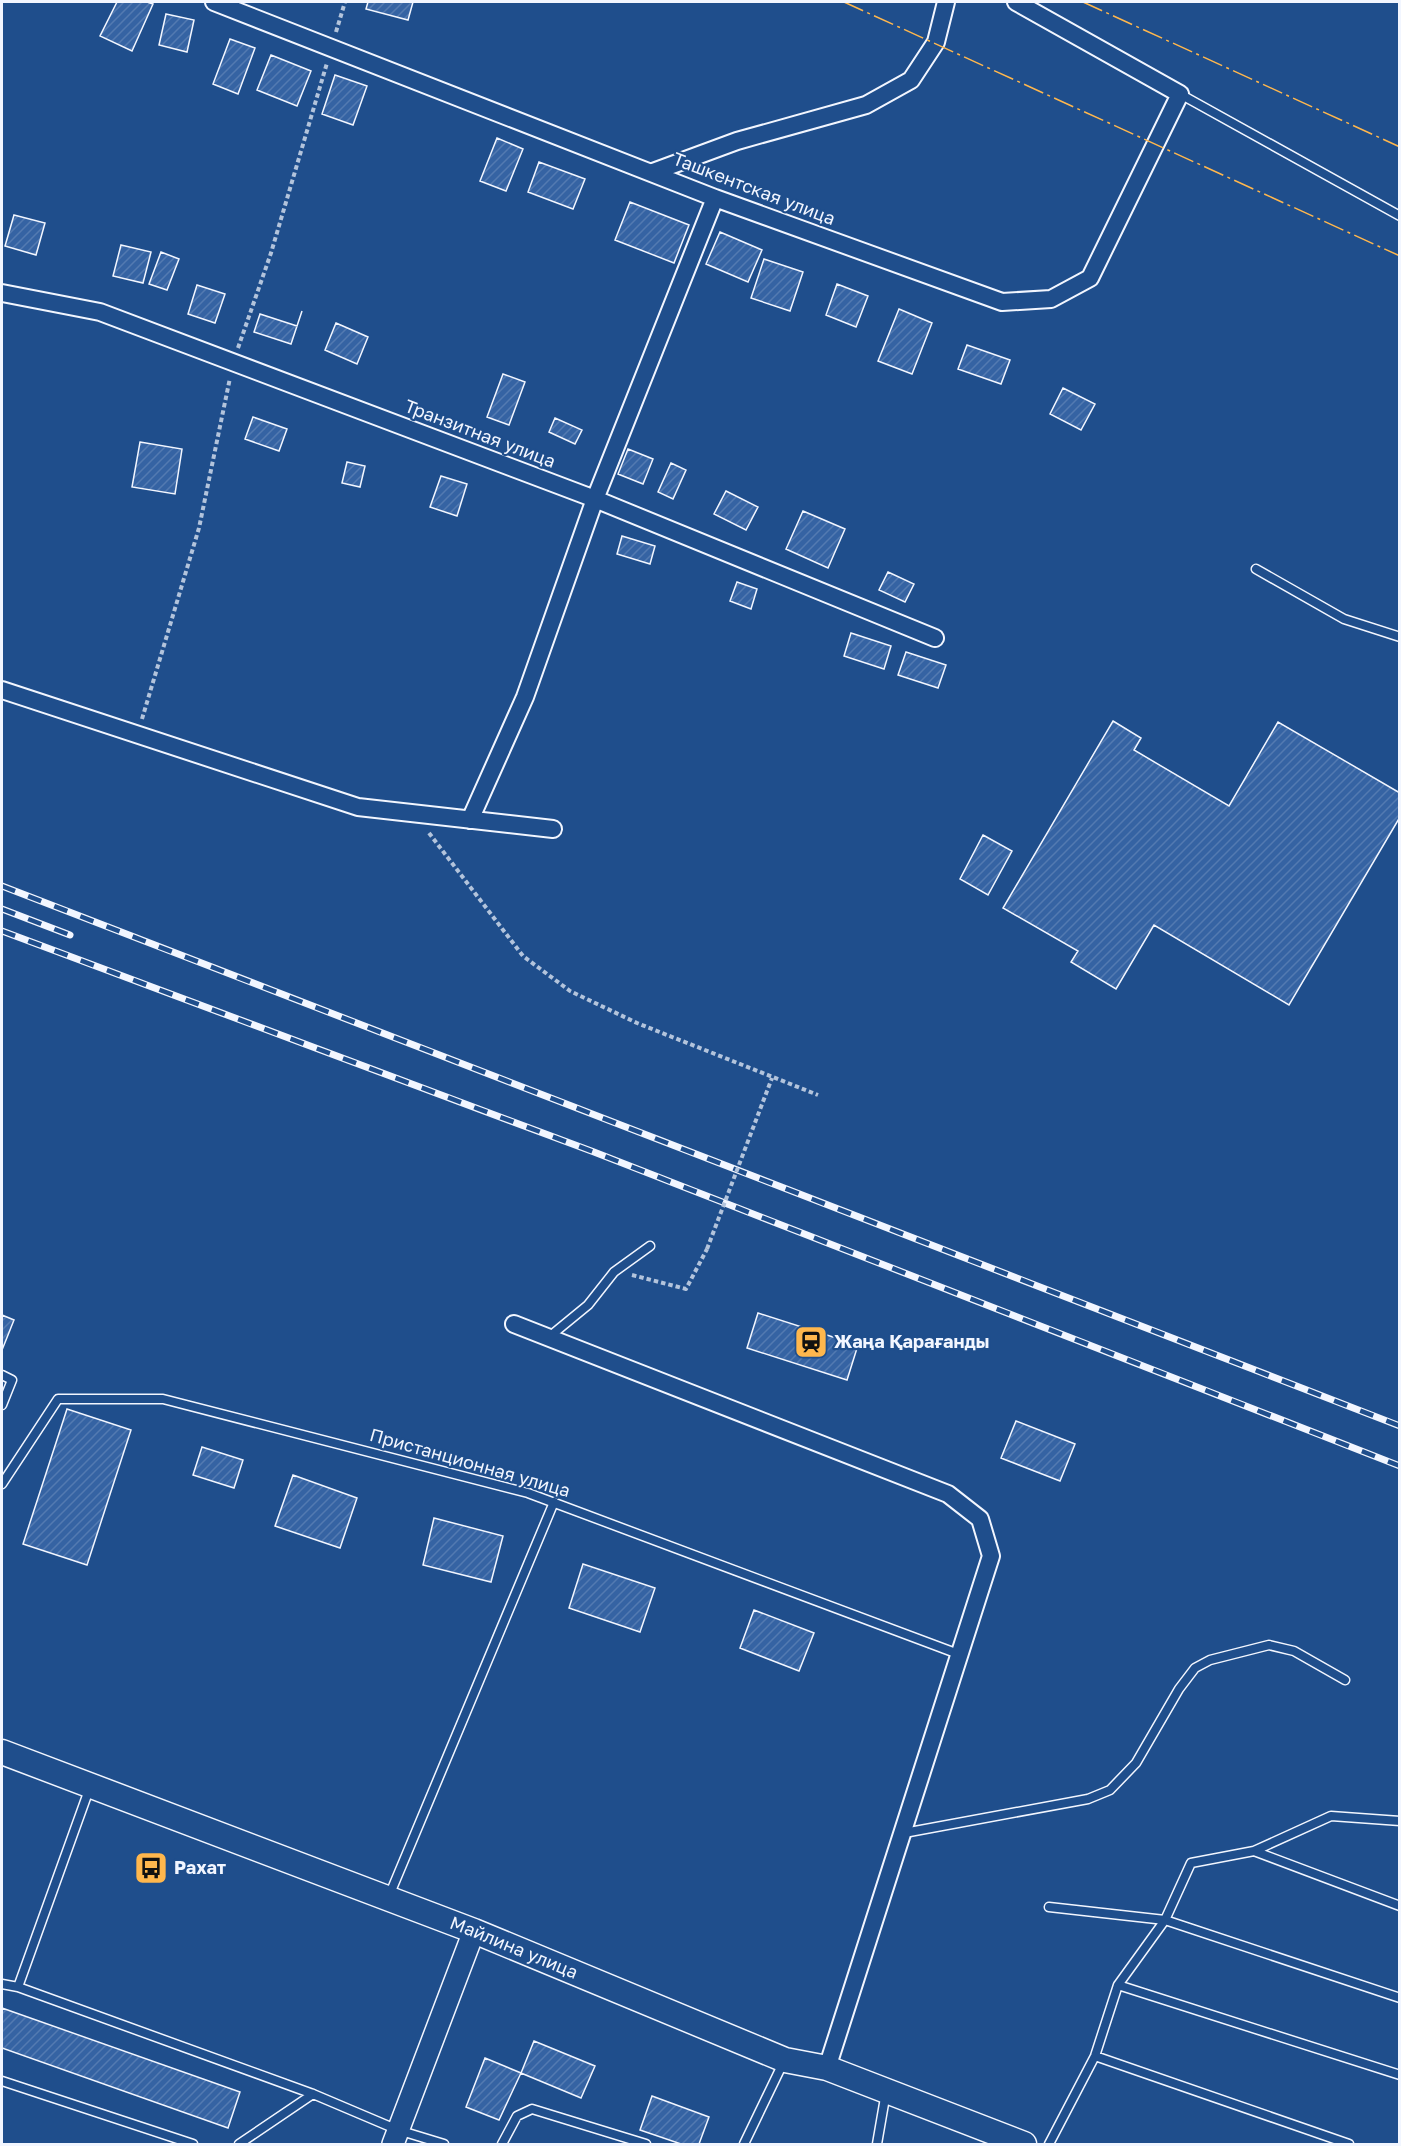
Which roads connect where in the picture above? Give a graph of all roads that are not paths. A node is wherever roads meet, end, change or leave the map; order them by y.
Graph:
1 (214, 2) edge
2 (946, 2) edge
3 (1016, 2) edge
4 (1180, 94) junction
5 (653, 172) junction
6 (715, 198) junction
7 (1400, 216) edge
8 (2, 293) edge
9 (595, 499) junction
10 (1256, 570) dead end
11 (1400, 637) edge
12 (936, 638) dead end
13 (2, 690) edge
14 (470, 820) junction
15 (554, 830) dead end
16 (650, 1246) dead end
17 (514, 1324) dead end
18 (548, 1337) junction
19 (2, 1375) edge
20 (2, 1405) edge
21 (2, 1484) edge
22 (554, 1502) junction
23 (962, 1655) junction
24 (1345, 1680) dead end
25 (2, 1752) edge
26 (90, 1787) junction
27 (1400, 1821) edge
28 (904, 1833) junction
29 (1254, 1851) junction
30 (388, 1899) junction
31 (1400, 1906) edge
32 (1049, 1907) dead end
33 (1165, 1920) junction
34 (474, 1931) junction
35 (2, 1984) edge
36 (1118, 1985) junction
37 (18, 1987) junction
38 (1400, 1998) edge
39 (1095, 2056) junction
40 (784, 2060) junction
41 (827, 2068) junction
42 (1400, 2075) edge
43 (2, 2081) edge
44 (886, 2092) junction
45 (313, 2094) junction
46 (396, 2137) edge
47 (193, 2145) edge
48 (238, 2145) edge
49 (444, 2145) edge
50 (502, 2145) edge
51 (646, 2145) edge
52 (744, 2145) edge
53 (877, 2145) edge
54 (1024, 2145) edge
55 (1049, 2145) edge
56 (1349, 2145) edge

1 - 5 street, Ташкентская улица
2 - 5 street
3 - 4 street
4 - 6 street, Ташкентская улица
4 - 7 lane
5 - 6 street, Ташкентская улица
6 - 9 street
8 - 9 street, Транзитная улица
9 - 12 street, Транзитная улица
9 - 14 street
10 - 11 lane
13 - 14 street
14 - 15 street
16 - 18 lane
17 - 18 street
18 - 23 street
19 - 20 lane
21 - 22 lane, Пристанционная улица
22 - 23 lane, Пристанционная улица
22 - 30 lane
23 - 28 street
24 - 28 lane
25 - 26 main road, Майлина улица
26 - 30 main road, Майлина улица
26 - 37 lane
27 - 29 lane
28 - 41 street
29 - 31 lane
29 - 33 lane
30 - 34 main road, Майлина улица
32 - 33 lane
33 - 36 lane
33 - 38 lane
34 - 40 main road, Майлина улица
34 - 46 street
35 - 37 lane
36 - 39 lane
36 - 42 lane
37 - 45 lane
39 - 55 lane
39 - 56 lane
40 - 41 main road, Майлина улица
40 - 52 lane
41 - 44 main road, Майлина улица
43 - 47 lane
44 - 53 lane
44 - 54 main road, Майлина улица
45 - 46 lane
45 - 48 lane
46 - 49 lane
50 - 51 lane

